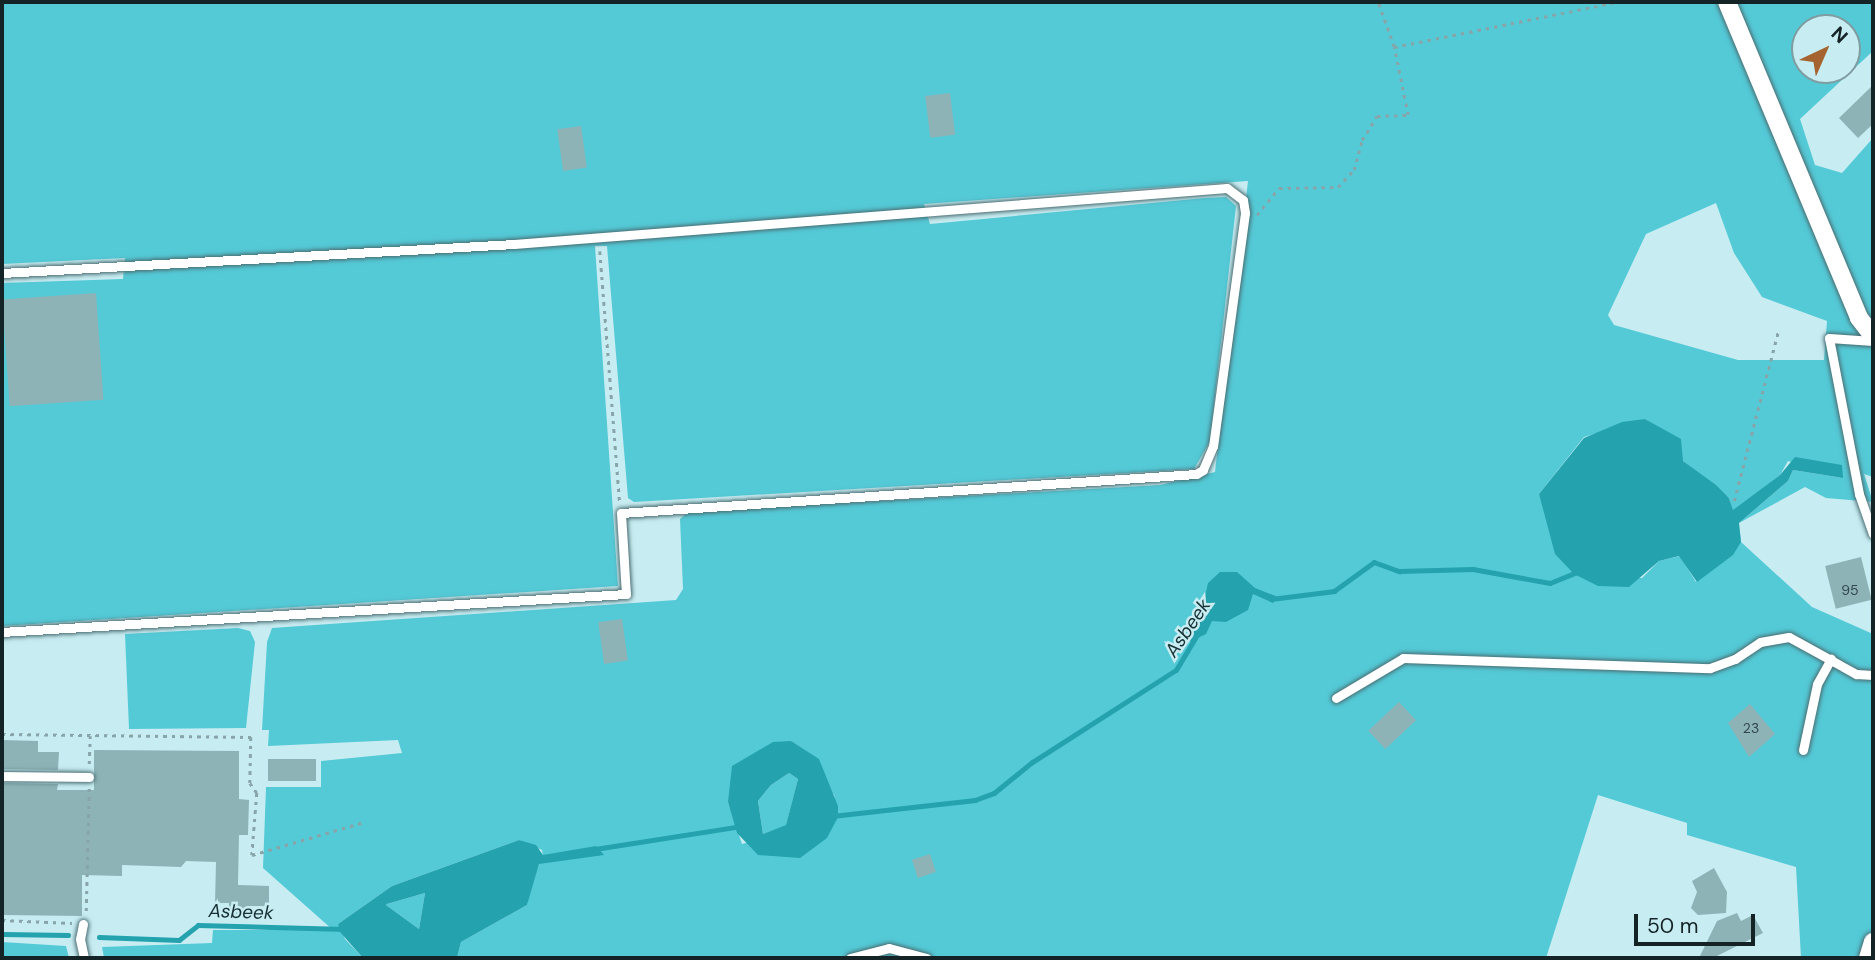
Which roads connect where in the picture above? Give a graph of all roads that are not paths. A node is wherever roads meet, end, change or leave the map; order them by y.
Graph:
1 (1727, 2) edge
2 (2, 273) edge
3 (1873, 338) edge
4 (1873, 534) edge
5 (2, 632) edge
6 (1831, 659) junction
7 (1873, 675) edge
8 (1336, 698) dead end
9 (1802, 750) dead end
10 (2, 776) edge
11 (89, 778) road end
12 (83, 924) road end
13 (1873, 942) edge
14 (84, 958) edge
15 (850, 958) edge
16 (927, 958) edge
17 (1868, 958) edge

1 - 3 street
2 - 5 lane
3 - 4 lane
6 - 7 lane
6 - 8 lane
6 - 9 lane
10 - 11 lane
12 - 14 lane
13 - 17 street
15 - 16 lane

